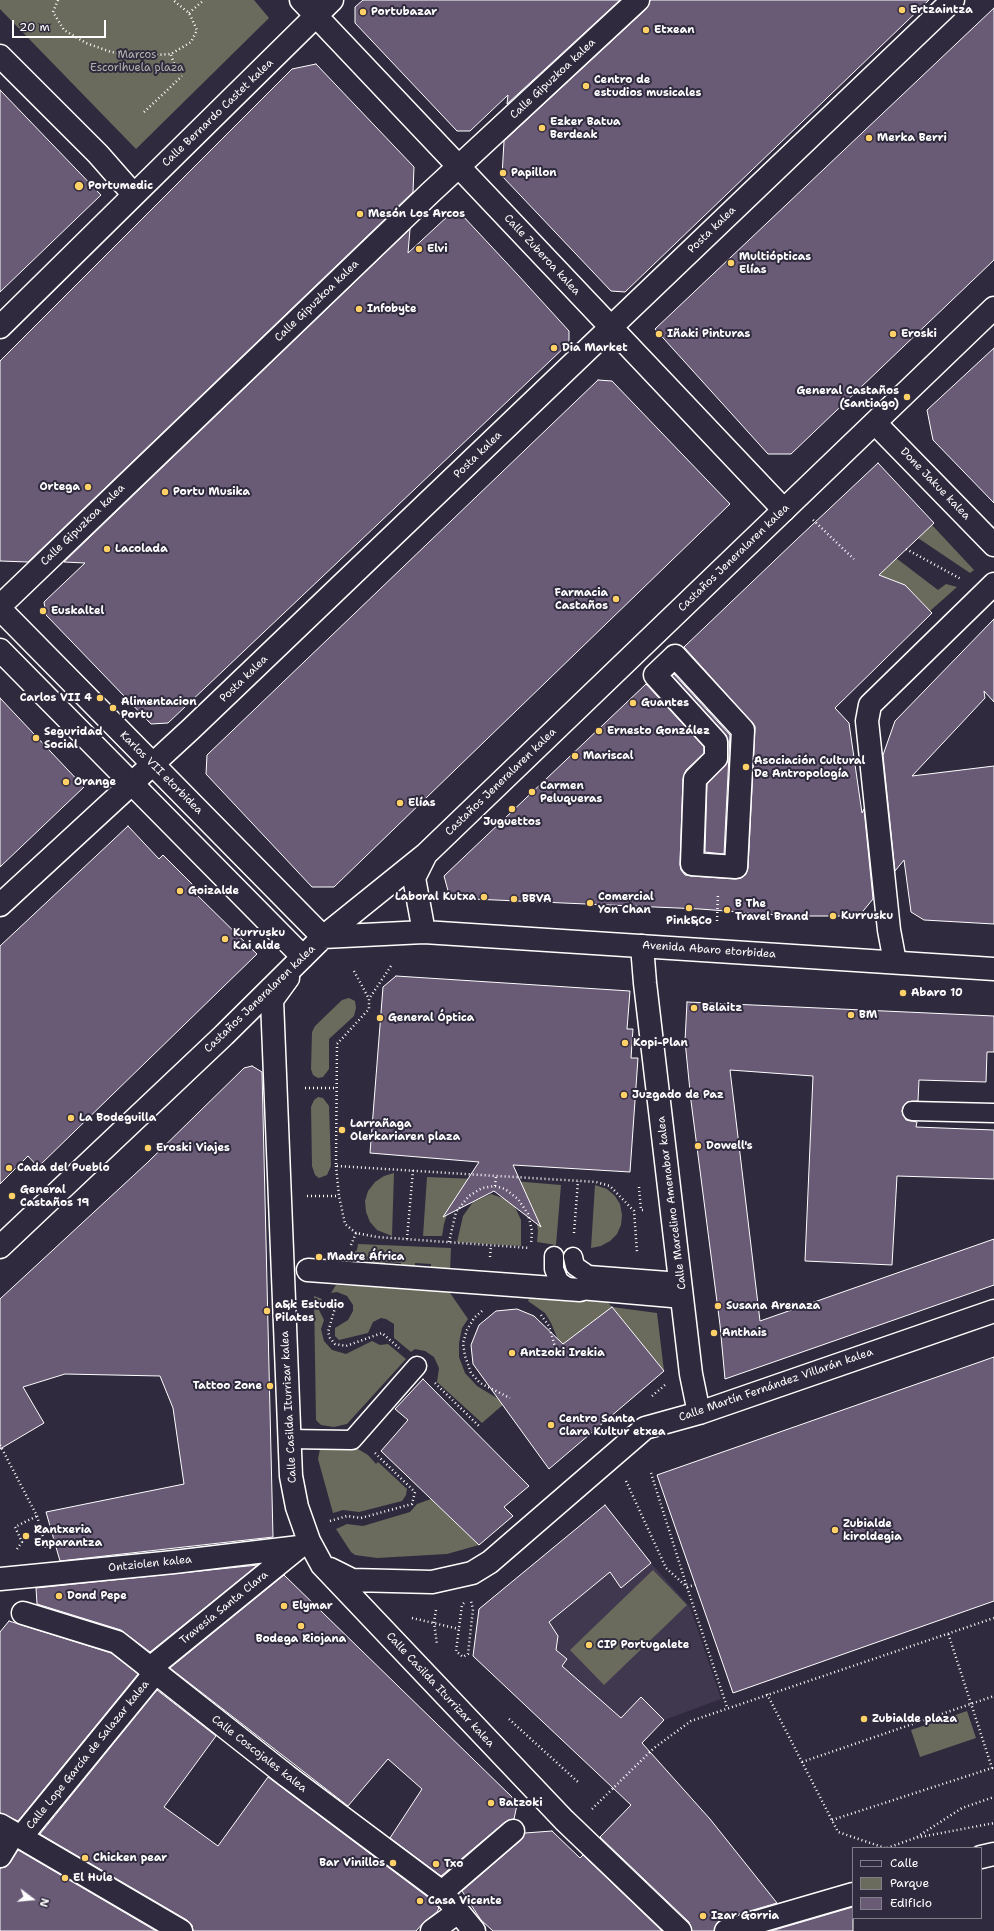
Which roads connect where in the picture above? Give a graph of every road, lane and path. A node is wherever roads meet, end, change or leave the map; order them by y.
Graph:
1 (58, 0) edge
2 (173, 0) edge
3 (204, 0) edge
4 (301, 0) edge
5 (332, 0) edge
6 (638, 0) edge
7 (953, 0) edge
8 (189, 14) junction
9 (316, 16) junction
10 (171, 54) junction
11 (0, 56) edge
12 (176, 69) dead end
13 (182, 76) dead end
14 (144, 112) dead end
15 (459, 166) junction
16 (134, 195) junction
17 (994, 308) edge
18 (0, 327) edge
19 (610, 327) junction
20 (875, 423) junction
21 (784, 510) junction
22 (811, 518) dead end
23 (994, 545) edge
24 (906, 550) dead end
25 (854, 559) dead end
26 (964, 580) dead end
27 (994, 584) edge
28 (0, 606) edge
29 (0, 609) edge
30 (0, 650) edge
31 (655, 676) joint
32 (152, 764) junction
33 (131, 783) junction
34 (426, 854) junction
35 (0, 905) edge
36 (424, 932) junction
37 (323, 937) junction
38 (642, 946) junction
39 (302, 957) junction
40 (895, 962) junction
41 (391, 966) dead end
42 (994, 969) edge
43 (354, 971) dead end
44 (369, 998) junction
45 (305, 1088) dead end
46 (336, 1088) junction
47 (912, 1111) dead end
48 (994, 1113) edge
49 (336, 1166) junction
50 (412, 1170) junction
51 (496, 1176) junction
52 (578, 1181) junction
53 (494, 1186) junction
54 (307, 1196) dead end
55 (339, 1196) junction
56 (641, 1210) dead end
57 (634, 1211) junction
58 (356, 1233) junction
59 (574, 1236) dead end
60 (407, 1240) junction
61 (449, 1242) junction
62 (491, 1245) junction
63 (350, 1246) dead end
64 (0, 1248) edge
65 (630, 1252) dead end
66 (554, 1256) dead end
67 (574, 1257) dead end
68 (490, 1259) dead end
69 (308, 1270) dead end
70 (580, 1290) junction
71 (682, 1291) junction
72 (326, 1295) dead end
73 (994, 1311) edge
74 (537, 1312) dead end
75 (467, 1330) dead end
76 (392, 1342) dead end
77 (558, 1357) dead end
78 (417, 1366) joint
79 (510, 1398) dead end
80 (699, 1413) junction
81 (479, 1426) dead end
82 (289, 1439) junction
83 (0, 1445) edge
84 (378, 1456) dead end
85 (651, 1473) dead end
86 (626, 1480) dead end
87 (37, 1516) junction
88 (330, 1521) dead end
89 (45, 1543) dead end
90 (299, 1547) joint
91 (15, 1550) dead end
92 (322, 1565) junction
93 (0, 1579) edge
94 (695, 1585) dead end
95 (687, 1587) junction
96 (462, 1605) dead end
97 (436, 1608) dead end
98 (473, 1609) dead end
99 (23, 1613) dead end
100 (994, 1618) edge
101 (423, 1620) dead end
102 (434, 1622) junction
103 (459, 1629) junction
104 (948, 1633) junction
105 (438, 1646) dead end
106 (152, 1671) junction
107 (767, 1694) junction
108 (994, 1696) edge
109 (970, 1704) junction
110 (728, 1707) junction
111 (508, 1718) dead end
112 (802, 1762) junction
113 (578, 1782) dead end
114 (994, 1797) edge
115 (586, 1815) dead end
116 (832, 1820) junction
117 (994, 1823) edge
118 (513, 1831) dead end
119 (12, 1832) edge
120 (915, 1838) junction
121 (883, 1847) edge
122 (889, 1847) edge
123 (994, 1854) edge
124 (0, 1856) edge
125 (982, 1857) edge
126 (442, 1892) junction
127 (852, 1894) edge
128 (458, 1912) junction
129 (181, 1931) edge
130 (432, 1931) edge
131 (474, 1931) edge
132 (680, 1931) edge
133 (726, 1931) edge

1 - 10 path
2 - 8 path
3 - 8 path
4 - 9 street, Calle Zuberoa kalea
5 - 9 street, Calle Bernardo Castet kalea
6 - 15 street, Calle Gipuzkoa kalea
7 - 19 street, Posta kalea
8 - 10 path
9 - 15 street, Calle Zuberoa kalea
9 - 16 street, Calle Bernardo Castet kalea
10 - 12 path
11 - 16 street
13 - 14 path
15 - 19 street, Calle Zuberoa kalea
15 - 28 street, Calle Gipuzkoa kalea
16 - 18 street, Calle Bernardo Castet kalea
17 - 20 street, Castaños Jeneralaren kalea
19 - 21 street, Calle Zuberoa kalea
19 - 32 street, Posta kalea
20 - 21 street, Castaños Jeneralaren kalea
20 - 23 street, Done Jakue kalea
21 - 34 street, Castaños Jeneralaren kalea
22 - 25 path
24 - 26 path
27 - 40 street
29 - 32 street, Karlos VII etorbidea
30 - 33 street
31 - 31 street
32 - 33 street, Posta kalea
32 - 37 street, Karlos VII etorbidea
33 - 35 street, Posta kalea
33 - 39 street
34 - 36 street
34 - 37 street, Castaños Jeneralaren kalea
36 - 37 street, Avenida Abaro etorbidea
36 - 38 street, Avenida Abaro etorbidea
36 - 39 street, Avenida Abaro etorbidea
37 - 39 street, Castaños Jeneralaren kalea
38 - 40 street, Avenida Abaro etorbidea
38 - 71 street, Calle Marcelino Amenabar kalea
39 - 64 street, Castaños Jeneralaren kalea
39 - 82 street, Calle Casilda Iturrizar kalea
40 - 42 street, Avenida Abaro etorbidea
41 - 44 path
43 - 44 path
44 - 46 path
45 - 46 path
46 - 49 path
47 - 48 lane
49 - 50 path
49 - 55 path
50 - 51 path
50 - 60 path
51 - 52 path
51 - 53 path
52 - 57 path
52 - 59 path
53 - 61 path
53 - 62 path
54 - 55 path
55 - 58 path
56 - 57 path
57 - 65 path
58 - 60 path
58 - 63 path
60 - 61 path
61 - 62 path
62 - 68 path
66 - 70 lane
67 - 71 lane
69 - 70 street
70 - 71 lane
71 - 80 street, Calle Marcelino Amenabar kalea
72 - 76 path
73 - 80 street, Calle Martín Fernández Villarán kalea
74 - 77 path
75 - 79 path
78 - 81 path
78 - 82 lane
80 - 92 street, Calle Martín Fernández Villarán kalea
82 - 92 street, Calle Casilda Iturrizar kalea
83 - 87 path
84 - 88 path
85 - 95 path
86 - 95 path
87 - 89 path
87 - 91 path
90 - 93 street, Ontziolen kalea
90 - 106 street, Travesía Santa Clara
92 - 132 street, Calle Casilda Iturrizar kalea
94 - 95 path
95 - 110 path
96 - 103 path
97 - 102 path
98 - 103 path
99 - 106 street, Calle Coscojales kalea
100 - 104 path
101 - 102 path
102 - 103 path
102 - 105 path
104 - 107 path
104 - 109 path
106 - 119 street, Calle Lope García de Salazar kalea
106 - 126 street, Calle Coscojales kalea
107 - 110 path
107 - 112 path
108 - 109 path
109 - 112 path
109 - 116 path
110 - 115 path
111 - 113 path
112 - 116 path
114 - 120 path
116 - 121 path
117 - 120 path
118 - 126 street
119 - 124 street, Calle Lope García de Salazar kalea
119 - 129 street
120 - 122 path
123 - 125 street
126 - 128 street, Calle Coscojales kalea
127 - 133 street
128 - 130 street
128 - 131 street, Calle Coscojales kalea

